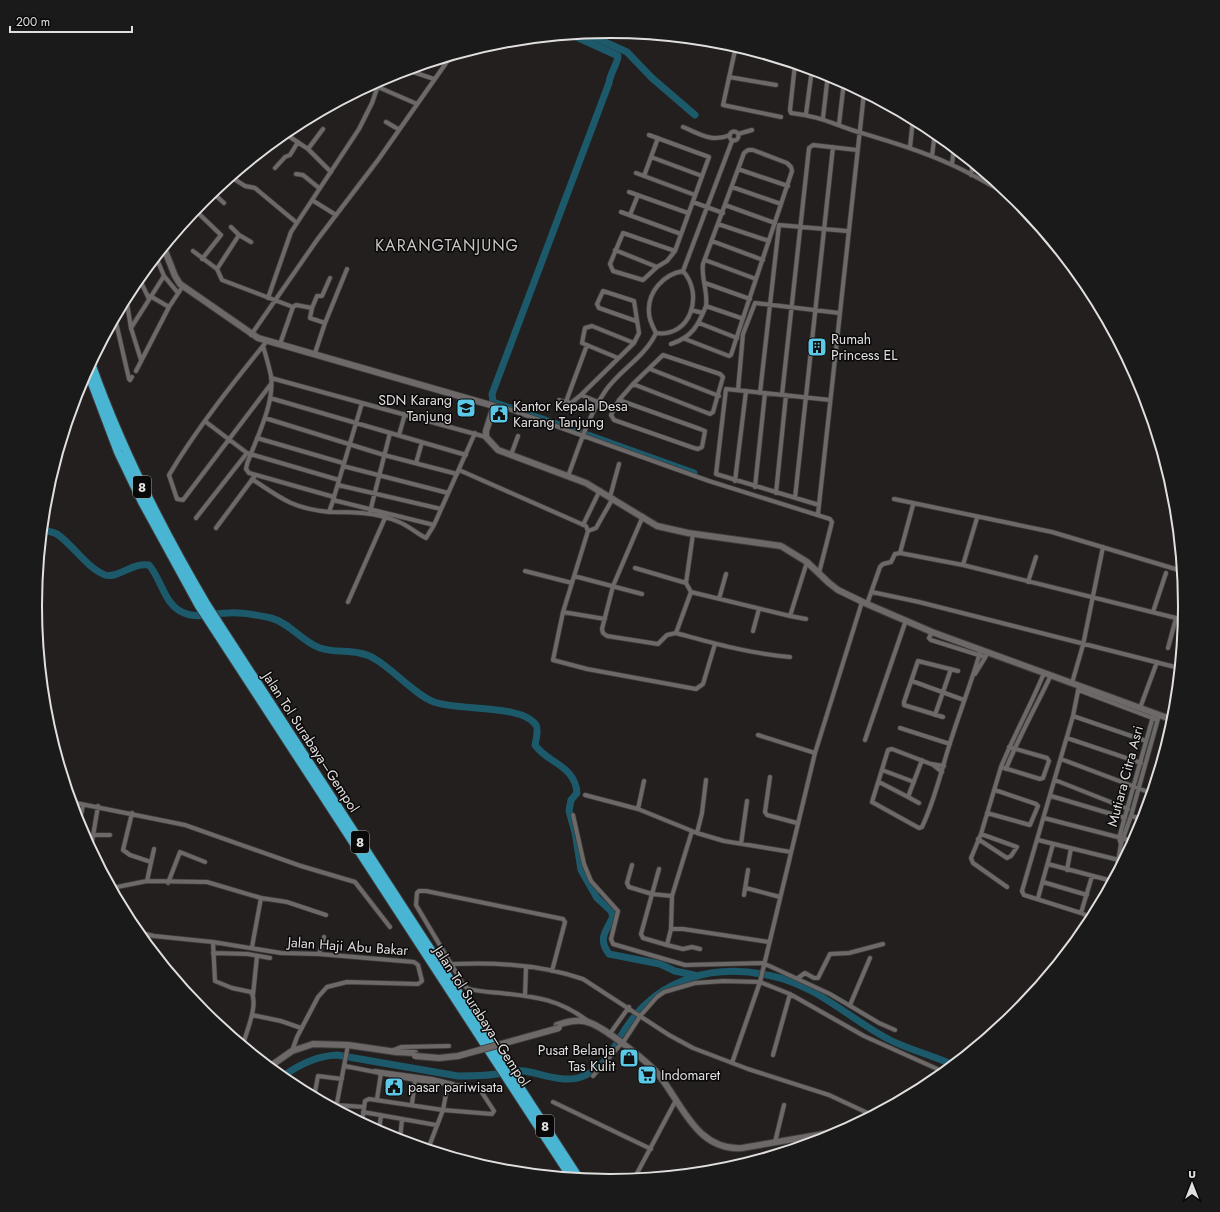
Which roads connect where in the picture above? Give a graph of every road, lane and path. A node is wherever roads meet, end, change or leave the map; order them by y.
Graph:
1 (734, 52) edge
2 (447, 62) edge
3 (795, 69) edge
4 (415, 73) edge
5 (811, 75) edge
6 (729, 77) junction
7 (434, 79) junction
8 (827, 81) edge
9 (776, 85) dead end
10 (378, 88) joint
11 (843, 89) edge
12 (863, 98) edge
13 (417, 104) junction
14 (806, 114) junction
15 (781, 117) dead end
16 (823, 118) junction
17 (386, 122) dead end
18 (839, 124) junction
19 (912, 125) edge
20 (683, 127) dead end
21 (324, 129) dead end
22 (398, 129) junction
23 (752, 130) dead end
24 (860, 133) junction
25 (738, 134) junction
26 (649, 135) dead end
27 (730, 135) junction
28 (290, 137) edge
29 (658, 138) junction
30 (934, 140) edge
31 (732, 141) junction
32 (298, 142) junction
33 (833, 147) junction
34 (910, 147) junction
35 (308, 149) junction
36 (857, 149) junction
37 (953, 153) edge
38 (932, 156) junction
39 (650, 157) junction
40 (952, 164) junction
41 (275, 168) dead end
42 (972, 168) edge
43 (738, 169) junction
44 (331, 172) junction
45 (636, 173) dead end
46 (296, 174) dead end
47 (971, 175) junction
48 (644, 176) junction
49 (702, 176) junction
50 (234, 180) edge
51 (788, 186) junction
52 (991, 186) joint
53 (732, 187) junction
54 (994, 187) edge
55 (319, 188) junction
56 (629, 192) dead end
57 (638, 195) junction
58 (695, 195) junction
59 (217, 196) edge
60 (312, 200) junction
61 (692, 202) junction
62 (224, 203) dead end
63 (782, 204) junction
64 (725, 205) junction
65 (707, 207) junction
66 (621, 212) dead end
67 (688, 213) junction
68 (722, 213) junction
69 (199, 214) edge
70 (336, 215) junction
71 (630, 215) junction
72 (297, 223) junction
73 (775, 223) junction
74 (718, 224) junction
75 (802, 226) junction
76 (231, 227) dead end
77 (824, 228) junction
78 (847, 231) junction
79 (680, 234) junction
80 (238, 235) junction
81 (712, 241) junction
82 (769, 241) junction
83 (252, 242) dead end
84 (616, 250) junction
85 (193, 251) dead end
86 (675, 251) junction
87 (165, 252) edge
88 (202, 259) junction
89 (705, 260) junction
90 (763, 260) junction
91 (158, 262) edge
92 (657, 267) junction
93 (217, 269) junction
94 (347, 269) dead end
95 (683, 271) junction
96 (164, 276) junction
97 (330, 278) dead end
98 (756, 279) junction
99 (705, 283) junction
100 (142, 284) edge
101 (183, 286) junction
102 (178, 293) junction
103 (150, 298) junction
104 (268, 298) junction
105 (750, 299) junction
106 (274, 300) junction
107 (770, 304) junction
108 (706, 306) junction
109 (128, 307) edge
110 (169, 307) junction
111 (294, 307) junction
112 (792, 307) junction
113 (312, 308) junction
114 (691, 310) junction
115 (815, 310) junction
116 (703, 313) junction
117 (839, 313) junction
118 (743, 318) junction
119 (636, 321) junction
120 (325, 323) junction
121 (699, 323) junction
122 (117, 325) edge
123 (131, 328) junction
124 (656, 333) junction
125 (251, 335) junction
126 (737, 338) junction
127 (685, 339) junction
128 (634, 343) junction
129 (265, 344) junction
130 (280, 344) junction
131 (671, 344) dead end
132 (587, 345) junction
133 (315, 353) junction
134 (618, 358) junction
135 (141, 360) junction
136 (650, 369) junction
137 (94, 370) edge
138 (136, 371) dead end
139 (132, 377) dead end
140 (90, 378) edge
141 (271, 378) junction
142 (270, 384) junction
143 (633, 384) junction
144 (738, 390) junction
145 (746, 391) junction
146 (763, 393) junction
147 (581, 395) junction
148 (784, 395) junction
149 (718, 396) junction
150 (270, 398) junction
151 (806, 398) junction
152 (559, 400) dead end
153 (619, 400) junction
154 (830, 400) junction
155 (599, 402) junction
156 (362, 403) junction
157 (568, 403) junction
158 (494, 406) junction
159 (613, 408) junction
160 (405, 414) junction
161 (265, 418) junction
162 (206, 422) junction
163 (356, 424) junction
164 (390, 433) junction
165 (475, 434) junction
166 (399, 435) junction
167 (518, 436) dead end
168 (582, 436) junction
169 (486, 437) junction
170 (229, 438) junction
171 (258, 438) junction
172 (422, 442) junction
173 (350, 444) junction
174 (249, 454) junction
175 (384, 455) junction
176 (466, 455) junction
177 (511, 456) junction
178 (416, 463) junction
179 (619, 464) dead end
180 (343, 465) junction
181 (458, 472) junction
182 (256, 474) junction
183 (379, 474) junction
184 (568, 476) junction
185 (252, 479) junction
186 (735, 481) junction
187 (339, 482) junction
188 (755, 486) junction
189 (600, 490) junction
190 (374, 492) junction
191 (448, 492) junction
192 (776, 493) junction
193 (611, 497) junction
194 (795, 498) junction
195 (334, 499) junction
196 (894, 499) dead end
197 (913, 504) junction
198 (441, 509) junction
199 (818, 510) junction
200 (329, 512) junction
201 (370, 512) junction
202 (643, 516) junction
203 (196, 518) dead end
204 (385, 518) junction
205 (977, 518) junction
206 (434, 525) junction
207 (583, 525) junction
208 (216, 528) dead end
209 (588, 531) junction
210 (693, 534) junction
211 (1103, 547) junction
212 (900, 553) junction
213 (1036, 557) dead end
214 (807, 562) junction
215 (963, 565) junction
216 (635, 568) dead end
217 (1177, 569) edge
218 (525, 571) dead end
219 (819, 572) junction
220 (1166, 572) dead end
221 (726, 574) dead end
222 (574, 576) junction
223 (686, 582) junction
224 (1028, 582) junction
225 (572, 583) junction
226 (613, 586) junction
227 (690, 592) junction
228 (872, 592) junction
229 (642, 594) dead end
230 (1092, 598) junction
231 (719, 599) junction
232 (348, 602) dead end
233 (865, 603) junction
234 (203, 605) junction
235 (759, 609) junction
236 (562, 612) junction
237 (1153, 612) junction
238 (790, 616) junction
239 (1176, 618) joint
240 (605, 619) junction
241 (806, 619) dead end
242 (906, 620) junction
243 (753, 631) dead end
244 (676, 632) junction
245 (715, 644) junction
246 (1083, 645) junction
247 (1168, 648) dead end
248 (980, 652) junction
249 (987, 654) junction
250 (790, 657) dead end
251 (1157, 662) junction
252 (1174, 667) edge
253 (951, 669) junction
254 (958, 671) dead end
255 (1044, 673) junction
256 (974, 674) junction
257 (1051, 675) junction
258 (912, 681) junction
259 (1072, 683) junction
260 (1079, 688) junction
261 (943, 692) junction
262 (964, 700) junction
263 (1140, 708) junction
264 (935, 715) junction
265 (1073, 716) junction
266 (1156, 716) junction
267 (943, 717) dead end
268 (1167, 719) edge
269 (900, 728) dead end
270 (758, 735) dead end
271 (1067, 738) junction
272 (865, 740) dead end
273 (1146, 741) junction
274 (950, 744) junction
275 (1011, 748) junction
276 (815, 753) junction
277 (922, 760) junction
278 (1061, 760) junction
279 (1141, 763) junction
280 (931, 764) junction
281 (944, 766) junction
282 (1003, 768) junction
283 (882, 770) junction
284 (942, 772) junction
285 (770, 777) dead end
286 (706, 780) dead end
287 (1055, 780) junction
288 (644, 781) dead end
289 (879, 782) junction
290 (914, 782) junction
291 (1136, 788) junction
292 (995, 790) junction
293 (1147, 792) edge
294 (585, 794) dead end
295 (1051, 796) junction
296 (908, 797) junction
297 (747, 801) dead end
298 (919, 803) dead end
299 (78, 804) edge
300 (83, 805) junction
301 (98, 806) junction
302 (638, 809) junction
303 (1128, 809) junction
304 (132, 813) junction
305 (987, 813) junction
306 (81, 814) edge
307 (573, 816) dead end
308 (1131, 816) junction
309 (1044, 818) junction
310 (1125, 818) junction
311 (1137, 818) edge
312 (797, 823) junction
313 (694, 832) junction
314 (981, 834) junction
315 (94, 835) junction
316 (110, 835) dead end
317 (978, 839) junction
318 (93, 840) edge
319 (1038, 840) junction
320 (1122, 841) junction
321 (1127, 841) edge
322 (741, 844) junction
323 (1053, 844) junction
324 (1072, 848) junction
325 (154, 849) dead end
326 (791, 852) junction
327 (1121, 852) edge
328 (1117, 860) edge
329 (151, 862) junction
330 (205, 862) dead end
331 (1048, 864) junction
332 (632, 865) dead end
333 (658, 869) dead end
334 (748, 870) dead end
335 (1067, 870) junction
336 (1092, 876) junction
337 (1107, 880) edge
338 (147, 881) junction
339 (1043, 882) junction
340 (168, 883) junction
341 (1008, 886) dead end
342 (117, 887) edge
343 (746, 888) junction
344 (652, 894) junction
345 (744, 895) dead end
346 (1087, 895) junction
347 (672, 896) junction
348 (261, 898) junction
349 (780, 898) junction
350 (1038, 898) junction
351 (1082, 913) junction
352 (326, 915) dead end
353 (1086, 915) edge
354 (390, 927) dead end
355 (671, 929) junction
356 (146, 934) edge
357 (324, 937) dead end
358 (769, 942) junction
359 (883, 944) dead end
360 (667, 945) junction
361 (213, 947) junction
362 (252, 947) junction
363 (700, 949) dead end
364 (320, 954) junction
365 (257, 956) junction
366 (270, 958) dead end
367 (870, 958) dead end
368 (452, 964) junction
369 (763, 965) junction
370 (526, 969) junction
371 (552, 971) junction
372 (798, 978) junction
373 (760, 980) junction
374 (790, 994) junction
375 (253, 995) junction
376 (525, 996) junction
377 (850, 1005) junction
378 (630, 1008) junction
379 (252, 1015) junction
380 (640, 1015) junction
381 (592, 1023) junction
382 (301, 1028) junction
383 (895, 1030) dead end
384 (609, 1035) junction
385 (244, 1041) edge
386 (621, 1043) junction
387 (348, 1046) junction
388 (449, 1046) dead end
389 (292, 1051) junction
390 (393, 1052) junction
391 (773, 1056) dead end
392 (732, 1063) junction
393 (274, 1064) edge
394 (345, 1066) junction
395 (938, 1069) edge
396 (381, 1072) junction
397 (509, 1076) junction
398 (593, 1076) dead end
399 (416, 1078) junction
400 (342, 1080) junction
401 (448, 1084) junction
402 (315, 1091) edge
403 (377, 1099) junction
404 (676, 1100) junction
405 (553, 1102) dead end
406 (338, 1104) edge
407 (412, 1104) junction
408 (784, 1105) dead end
409 (345, 1108) edge
410 (364, 1110) junction
411 (443, 1110) junction
412 (866, 1112) edge
413 (381, 1115) junction
414 (363, 1117) edge
415 (402, 1119) junction
416 (380, 1125) edge
417 (436, 1125) junction
418 (401, 1134) edge
419 (816, 1135) edge
420 (775, 1142) junction
421 (430, 1145) edge
422 (652, 1149) junction
423 (568, 1172) edge
424 (576, 1173) edge
425 (637, 1173) edge

1 - 6 street
2 - 7 street
3 - 14 street
4 - 7 street
5 - 14 street
6 - 9 street
6 - 15 street
7 - 13 street
8 - 16 street
10 - 13 street
10 - 44 street
11 - 18 street
12 - 24 street
13 - 22 street
14 - 16 street
16 - 18 street
17 - 22 street
18 - 24 street
19 - 34 street
20 - 27 street
21 - 35 street
22 - 70 street
23 - 25 street
24 - 34 street
24 - 36 street
25 - 27 street
25 - 31 street
26 - 29 street
27 - 31 street
28 - 32 street
29 - 39 street
29 - 49 street
30 - 38 street
31 - 65 street
32 - 35 street
32 - 41 street
33 - 36 street
33 - 75 street
33 - 77 street
34 - 38 street
35 - 44 street
36 - 78 street
37 - 40 street
38 - 40 street
39 - 48 street
39 - 49 street
40 - 47 street
42 - 47 street
43 - 51 street
43 - 51 street
43 - 53 street
44 - 55 street
45 - 48 street
46 - 55 street
47 - 52 street
48 - 58 street
49 - 58 street
50 - 72 street
51 - 63 street
52 - 54 street
53 - 63 street
53 - 64 street
55 - 60 street
56 - 57 street
57 - 67 street
57 - 71 street
58 - 61 street
59 - 62 street
60 - 70 street
60 - 72 street
61 - 65 street
61 - 67 street
63 - 73 street
64 - 68 street
64 - 73 street
65 - 68 street
65 - 95 street
66 - 71 street
67 - 79 street
68 - 74 street
69 - 88 street
70 - 106 street
71 - 79 street
72 - 104 street
73 - 82 street
74 - 81 street
74 - 82 street
75 - 77 street
75 - 107 street
75 - 112 street
76 - 80 street
77 - 78 street
77 - 115 street
78 - 117 street
79 - 86 street
80 - 83 street
80 - 93 street
81 - 89 street
81 - 90 street
82 - 90 street
84 - 86 street
84 - 92 street
84 - 92 street
85 - 88 street
86 - 92 street
87 - 101 street
88 - 93 street
89 - 98 street
89 - 99 street
90 - 98 street
91 - 96 street
93 - 104 street
94 - 120 street
95 - 114 street
95 - 124 street
96 - 102 street
96 - 103 street
97 - 113 street
98 - 105 street
99 - 105 street
99 - 108 street
100 - 103 street
101 - 102 street
101 - 125 street
102 - 110 street
103 - 110 street
103 - 123 street
104 - 106 street
105 - 118 street
106 - 111 street
106 - 125 street
107 - 112 street
107 - 144 street
107 - 146 street
108 - 116 street
108 - 118 street
109 - 123 street
110 - 135 street
111 - 113 street
111 - 130 street
112 - 115 street
112 - 148 street
113 - 120 street
114 - 116 street
114 - 124 street
115 - 117 street
115 - 151 street
116 - 121 street
117 - 154 street
118 - 126 street
119 - 119 street
119 - 128 street
120 - 133 street
121 - 126 street
121 - 127 street
122 - 139 street
123 - 135 street
124 - 155 street
125 - 129 street
126 - 127 street
127 - 131 street
128 - 132 street
128 - 134 street
129 - 130 street
129 - 141 street
129 - 162 street
130 - 133 street
132 - 134 street
132 - 157 street
133 - 158 street
134 - 147 street
135 - 138 street
136 - 143 street
136 - 149 street
136 - 149 street
137 - 234 highway, Jalan Tol Surabaya–Gempol / 8
140 - 234 highway, Jalan Tol Surabaya–Gempol / 8
141 - 142 street
141 - 156 street
142 - 150 street
142 - 170 street
143 - 149 street
143 - 153 street
144 - 145 street
144 - 186 street
145 - 146 street
145 - 186 street
146 - 148 street
146 - 188 street
147 - 155 street
147 - 157 street
148 - 151 street
148 - 192 street
150 - 161 street
150 - 163 street
151 - 154 street
151 - 194 street
152 - 157 street
153 - 159 street
153 - 159 street
154 - 199 street
155 - 159 street
155 - 168 street
156 - 160 street
156 - 163 street
158 - 168 street
158 - 169 street
160 - 165 street
160 - 166 street
161 - 171 street
161 - 173 street
162 - 170 street
162 - 170 street
163 - 164 street
163 - 173 street
164 - 166 street
164 - 175 street
165 - 169 street
165 - 176 street
166 - 172 street
167 - 177 street
168 - 184 street
168 - 199 street
169 - 177 street
170 - 174 street
171 - 174 street
171 - 180 street
172 - 176 street
172 - 178 street
173 - 175 street
173 - 180 street
174 - 182 street
174 - 187 street
174 - 203 street
175 - 178 street
175 - 183 street
176 - 181 street
177 - 184 street
178 - 181 street
179 - 193 street
180 - 183 street
180 - 187 street
181 - 191 street
181 - 207 street
182 - 185 street
182 - 195 street
183 - 190 street
183 - 191 street
184 - 189 street
185 - 200 street
185 - 208 street
186 - 188 street
187 - 190 street
187 - 195 street
188 - 192 street
189 - 193 street
189 - 207 street
190 - 198 street
190 - 201 street
191 - 198 street
192 - 194 street
193 - 202 street
193 - 209 street
194 - 199 street
195 - 200 street
195 - 201 street
196 - 197 street
197 - 205 street
197 - 212 street
198 - 206 street
199 - 219 street
200 - 201 street
201 - 204 street
201 - 206 street
202 - 210 street
202 - 226 street
204 - 206 street
204 - 232 street
205 - 211 street
205 - 215 street
207 - 209 street
209 - 222 street
210 - 214 street
210 - 223 street
211 - 217 street
211 - 230 street
212 - 215 street
212 - 228 street
213 - 224 street
214 - 219 street
214 - 238 street
215 - 224 street
216 - 223 street
218 - 225 street
219 - 233 street
220 - 237 street
221 - 231 street
222 - 225 street
222 - 226 street
223 - 227 street
224 - 230 street
225 - 236 street
226 - 229 street
226 - 240 street
227 - 231 street
227 - 244 street
228 - 233 street
228 - 246 street
230 - 237 street
230 - 246 street
231 - 235 street
233 - 242 street
233 - 276 street
234 - 397 highway, Jalan Tol Surabaya–Gempol / 8
235 - 238 street
235 - 243 street
236 - 240 street
236 - 245 street
237 - 239 street
238 - 241 street
239 - 247 street
240 - 244 street
242 - 248 street
242 - 272 street
244 - 245 street
245 - 250 street
246 - 251 street
246 - 259 street
248 - 249 street
248 - 256 street
249 - 255 street
249 - 256 street
251 - 252 street
251 - 263 street
253 - 254 street
253 - 258 street
253 - 261 street
255 - 257 street
255 - 275 street
256 - 262 street
257 - 259 street
257 - 275 street
258 - 261 street
258 - 264 street
259 - 260 street
260 - 263 street
260 - 265 street
260 - 266 street
261 - 262 street
261 - 264 street
262 - 274 street
263 - 266 street
264 - 267 street
265 - 271 street
265 - 273 street
266 - 268 street
266 - 273 street, Mutiara Citra Asri
266 - 291 street, Mutiara Citra Asri
269 - 274 street
270 - 276 street
271 - 278 street
271 - 279 street
273 - 279 street, Mutiara Citra Asri
274 - 281 street
275 - 282 street
275 - 282 street
276 - 312 street
277 - 280 street
277 - 283 street
277 - 290 street
278 - 287 street
278 - 291 street
279 - 291 street, Mutiara Citra Asri
280 - 281 street
280 - 284 street
281 - 284 street
282 - 292 street
283 - 289 street
283 - 290 street
284 - 289 street
285 - 312 street
286 - 313 street
287 - 295 street
287 - 303 street
288 - 302 street
289 - 296 street
290 - 296 street
291 - 293 street
291 - 303 street, Mutiara Citra Asri
291 - 308 street, Mutiara Citra Asri
292 - 305 street
292 - 305 street
294 - 302 street
295 - 309 street
295 - 310 street
296 - 298 street
297 - 322 street
299 - 300 street
300 - 301 street
300 - 306 street
301 - 304 street
301 - 315 street
302 - 313 street
303 - 310 street, Mutiara Citra Asri
304 - 329 street
304 - 354 street
305 - 314 street
307 - 369 street
308 - 311 street
308 - 320 street, Mutiara Citra Asri
309 - 319 street
309 - 320 street
310 - 320 street, Mutiara Citra Asri
312 - 326 street
313 - 322 street
313 - 347 street
314 - 317 street
314 - 317 street
315 - 316 street
315 - 318 street
317 - 341 street
319 - 323 street
319 - 350 street
320 - 321 street
320 - 327 street, Mutiara Citra Asri
322 - 326 street
323 - 324 street
323 - 331 street
324 - 328 street
324 - 335 street
325 - 329 street
326 - 349 street
329 - 338 street
330 - 340 street
331 - 335 street
331 - 339 street
332 - 344 street
333 - 344 street
334 - 343 street
335 - 336 street
336 - 337 street
336 - 346 street
338 - 340 street
338 - 342 street
339 - 346 street
339 - 350 street
340 - 348 street
343 - 345 street
343 - 349 street
344 - 347 street
344 - 360 street
346 - 351 street
347 - 355 street
348 - 352 street
348 - 362 street
349 - 358 street
350 - 351 street
351 - 353 street
355 - 358 street
355 - 360 street
356 - 361 street, Jalan Haji Abu Bakar
357 - 364 street
358 - 369 street
359 - 372 street
360 - 363 street
361 - 362 street, Jalan Haji Abu Bakar
361 - 365 street
361 - 375 street
362 - 364 street, Jalan Haji Abu Bakar
364 - 382 street, Jalan Haji Abu Bakar
365 - 366 street
365 - 375 street
367 - 377 street
368 - 370 street
368 - 371 street
368 - 376 street
369 - 372 street
369 - 373 street
370 - 371 street
370 - 376 street
371 - 378 street
372 - 377 street
373 - 374 street
373 - 380 street
373 - 392 street
374 - 391 street
374 - 395 street
375 - 379 street
376 - 381 street
377 - 383 street
378 - 380 street
378 - 384 street
379 - 382 street
379 - 385 street
380 - 386 street
380 - 392 street
381 - 384 street
381 - 390 street, bridge
382 - 389 street, Jalan Haji Abu Bakar
384 - 386 street
386 - 398 street
386 - 404 street
387 - 389 street
387 - 390 street
387 - 394 street
388 - 390 street
389 - 393 street
392 - 412 street
394 - 396 street
394 - 400 street
396 - 399 street
396 - 403 street
397 - 423 highway, Jalan Tol Surabaya–Gempol / 8
397 - 424 highway, Jalan Tol Surabaya–Gempol / 8
399 - 401 street
399 - 407 street
400 - 402 street
400 - 406 street
401 - 411 street
401 - 411 street
403 - 407 street
403 - 410 street
404 - 420 street
404 - 422 street
405 - 422 street
407 - 411 street
408 - 420 street
409 - 410 street
410 - 413 street
410 - 414 street
411 - 417 street
413 - 415 street
413 - 416 street
415 - 417 street
415 - 418 street
417 - 421 street
419 - 420 street
422 - 425 street

